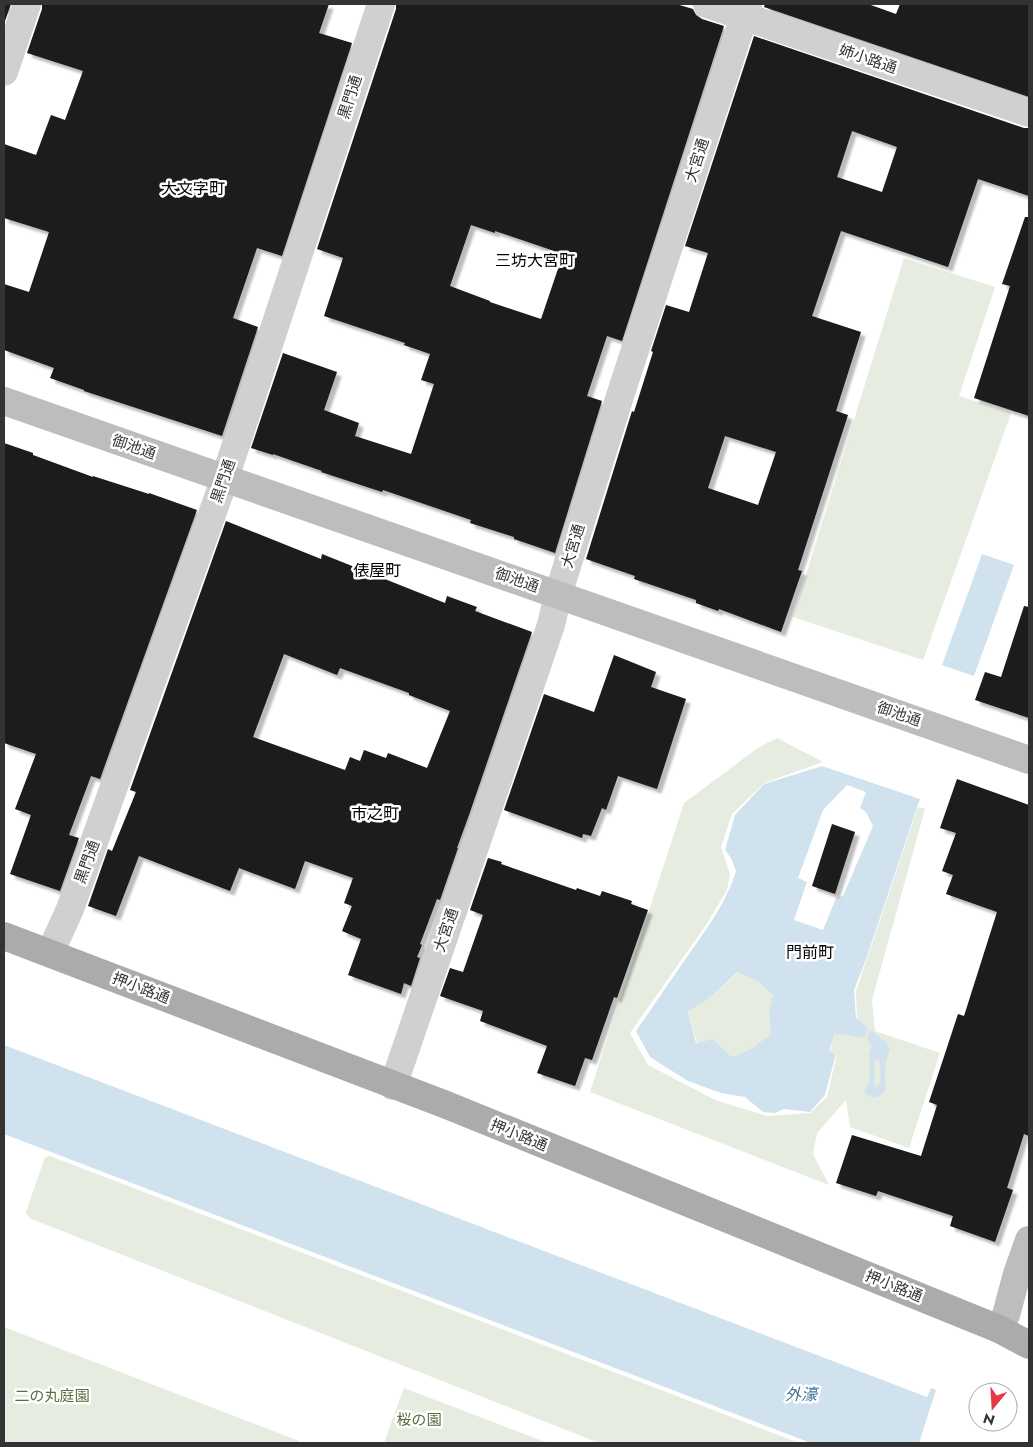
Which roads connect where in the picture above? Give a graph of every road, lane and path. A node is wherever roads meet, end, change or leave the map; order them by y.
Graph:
1 (27, 4) edge
2 (381, 4) edge
3 (707, 4) edge
4 (746, 10) edge
5 (4, 72) edge
6 (1029, 113) edge
7 (4, 401) edge
8 (225, 478) junction
9 (558, 595) junction
10 (1029, 760) edge
11 (4, 936) edge
12 (50, 953) junction
13 (393, 1086) junction
14 (1029, 1240) edge
15 (999, 1328) junction
16 (1029, 1344) edge

1 - 5 street
2 - 8 street, 黒門通
3 - 4 street, 姉小路通
4 - 6 street, 姉小路通
4 - 9 street, 大宮通
7 - 8 street, 御池通
8 - 9 street, 御池通
8 - 12 street, 黒門通
9 - 10 street, 御池通
9 - 13 street, 大宮通
11 - 12 main road, 押小路通
12 - 13 main road, 押小路通
13 - 15 main road, 押小路通
14 - 15 street
15 - 16 main road, 押小路通

